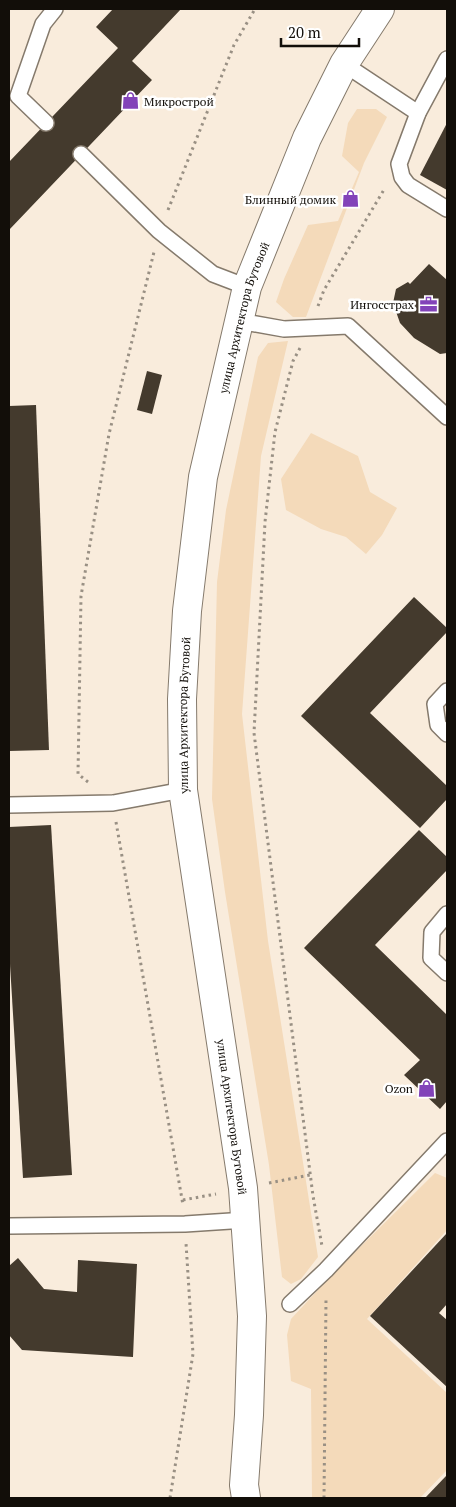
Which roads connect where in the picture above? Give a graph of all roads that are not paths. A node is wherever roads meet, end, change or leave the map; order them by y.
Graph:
1 (55, 9) edge
2 (380, 9) edge
3 (447, 59) edge
4 (344, 64) junction
5 (13, 98) edge
6 (418, 113) junction
7 (46, 123) dead end
8 (81, 154) dead end
9 (447, 209) edge
10 (247, 287) junction
11 (239, 321) junction
12 (447, 417) edge
13 (447, 691) edge
14 (447, 734) edge
15 (182, 790) junction
16 (9, 805) edge
17 (447, 914) edge
18 (447, 973) edge
19 (447, 1141) edge
20 (246, 1220) junction
21 (9, 1226) edge
22 (290, 1304) dead end
23 (243, 1494) edge

1 - 5 lane
2 - 4 main road, улица Архитектора Бутовой
3 - 6 lane
4 - 6 lane
4 - 10 main road, улица Архитектора Бутовой
5 - 7 lane
6 - 9 lane
8 - 10 lane
10 - 11 main road, улица Архитектора Бутовой
11 - 12 lane
11 - 15 main road, улица Архитектора Бутовой
13 - 14 lane
15 - 16 lane
15 - 20 main road, улица Архитектора Бутовой
17 - 18 lane
19 - 22 lane
20 - 21 lane
20 - 23 main road, улица Архитектора Бутовой

